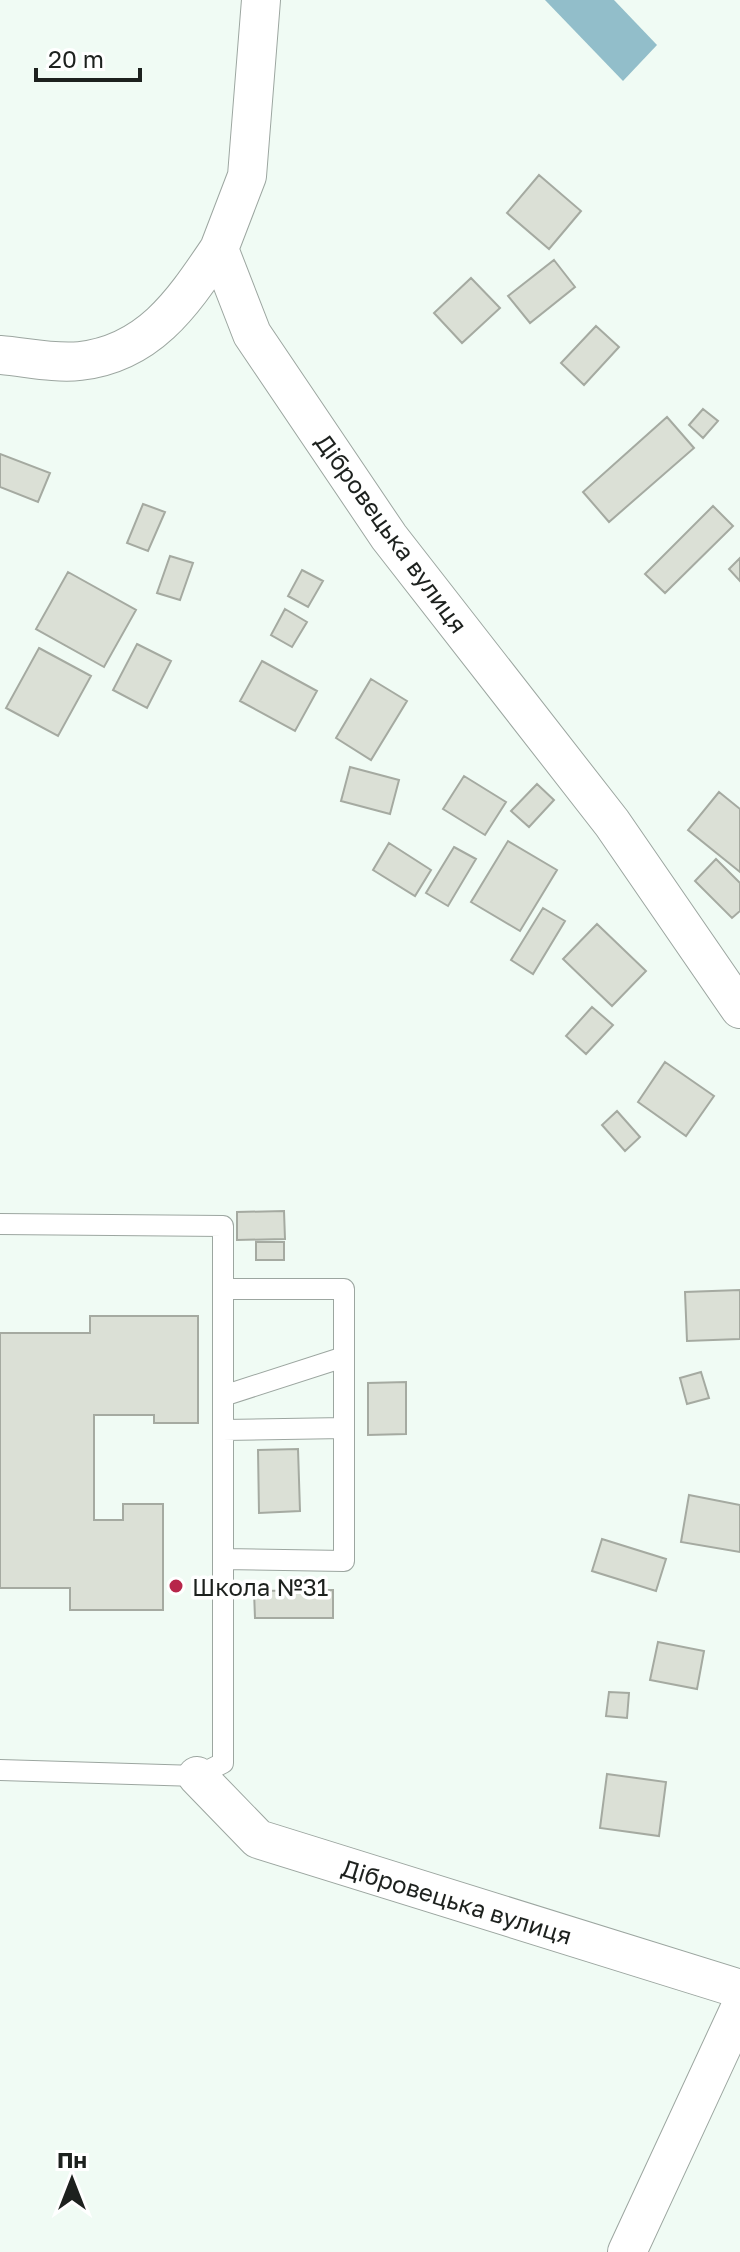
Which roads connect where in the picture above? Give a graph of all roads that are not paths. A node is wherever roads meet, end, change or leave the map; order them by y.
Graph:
1 (261, 0) edge
2 (219, 249) junction
3 (0, 355) edge
4 (740, 1009) edge
5 (0, 1224) edge
6 (223, 1289) junction
7 (344, 1357) junction
8 (223, 1396) junction
9 (344, 1428) junction
10 (223, 1430) junction
11 (223, 1559) junction
12 (0, 1770) edge
13 (197, 1776) junction
14 (740, 1989) edge
15 (740, 2008) edge
16 (627, 2252) edge

1 - 2 street
2 - 3 street
2 - 4 street, Дібровецька вулиця
5 - 6 lane
6 - 7 lane
6 - 8 lane
7 - 8 lane
7 - 9 lane
8 - 10 lane
9 - 10 lane
9 - 11 lane
10 - 11 lane
11 - 13 lane
12 - 13 lane
13 - 14 street, Дібровецька вулиця
15 - 16 street

